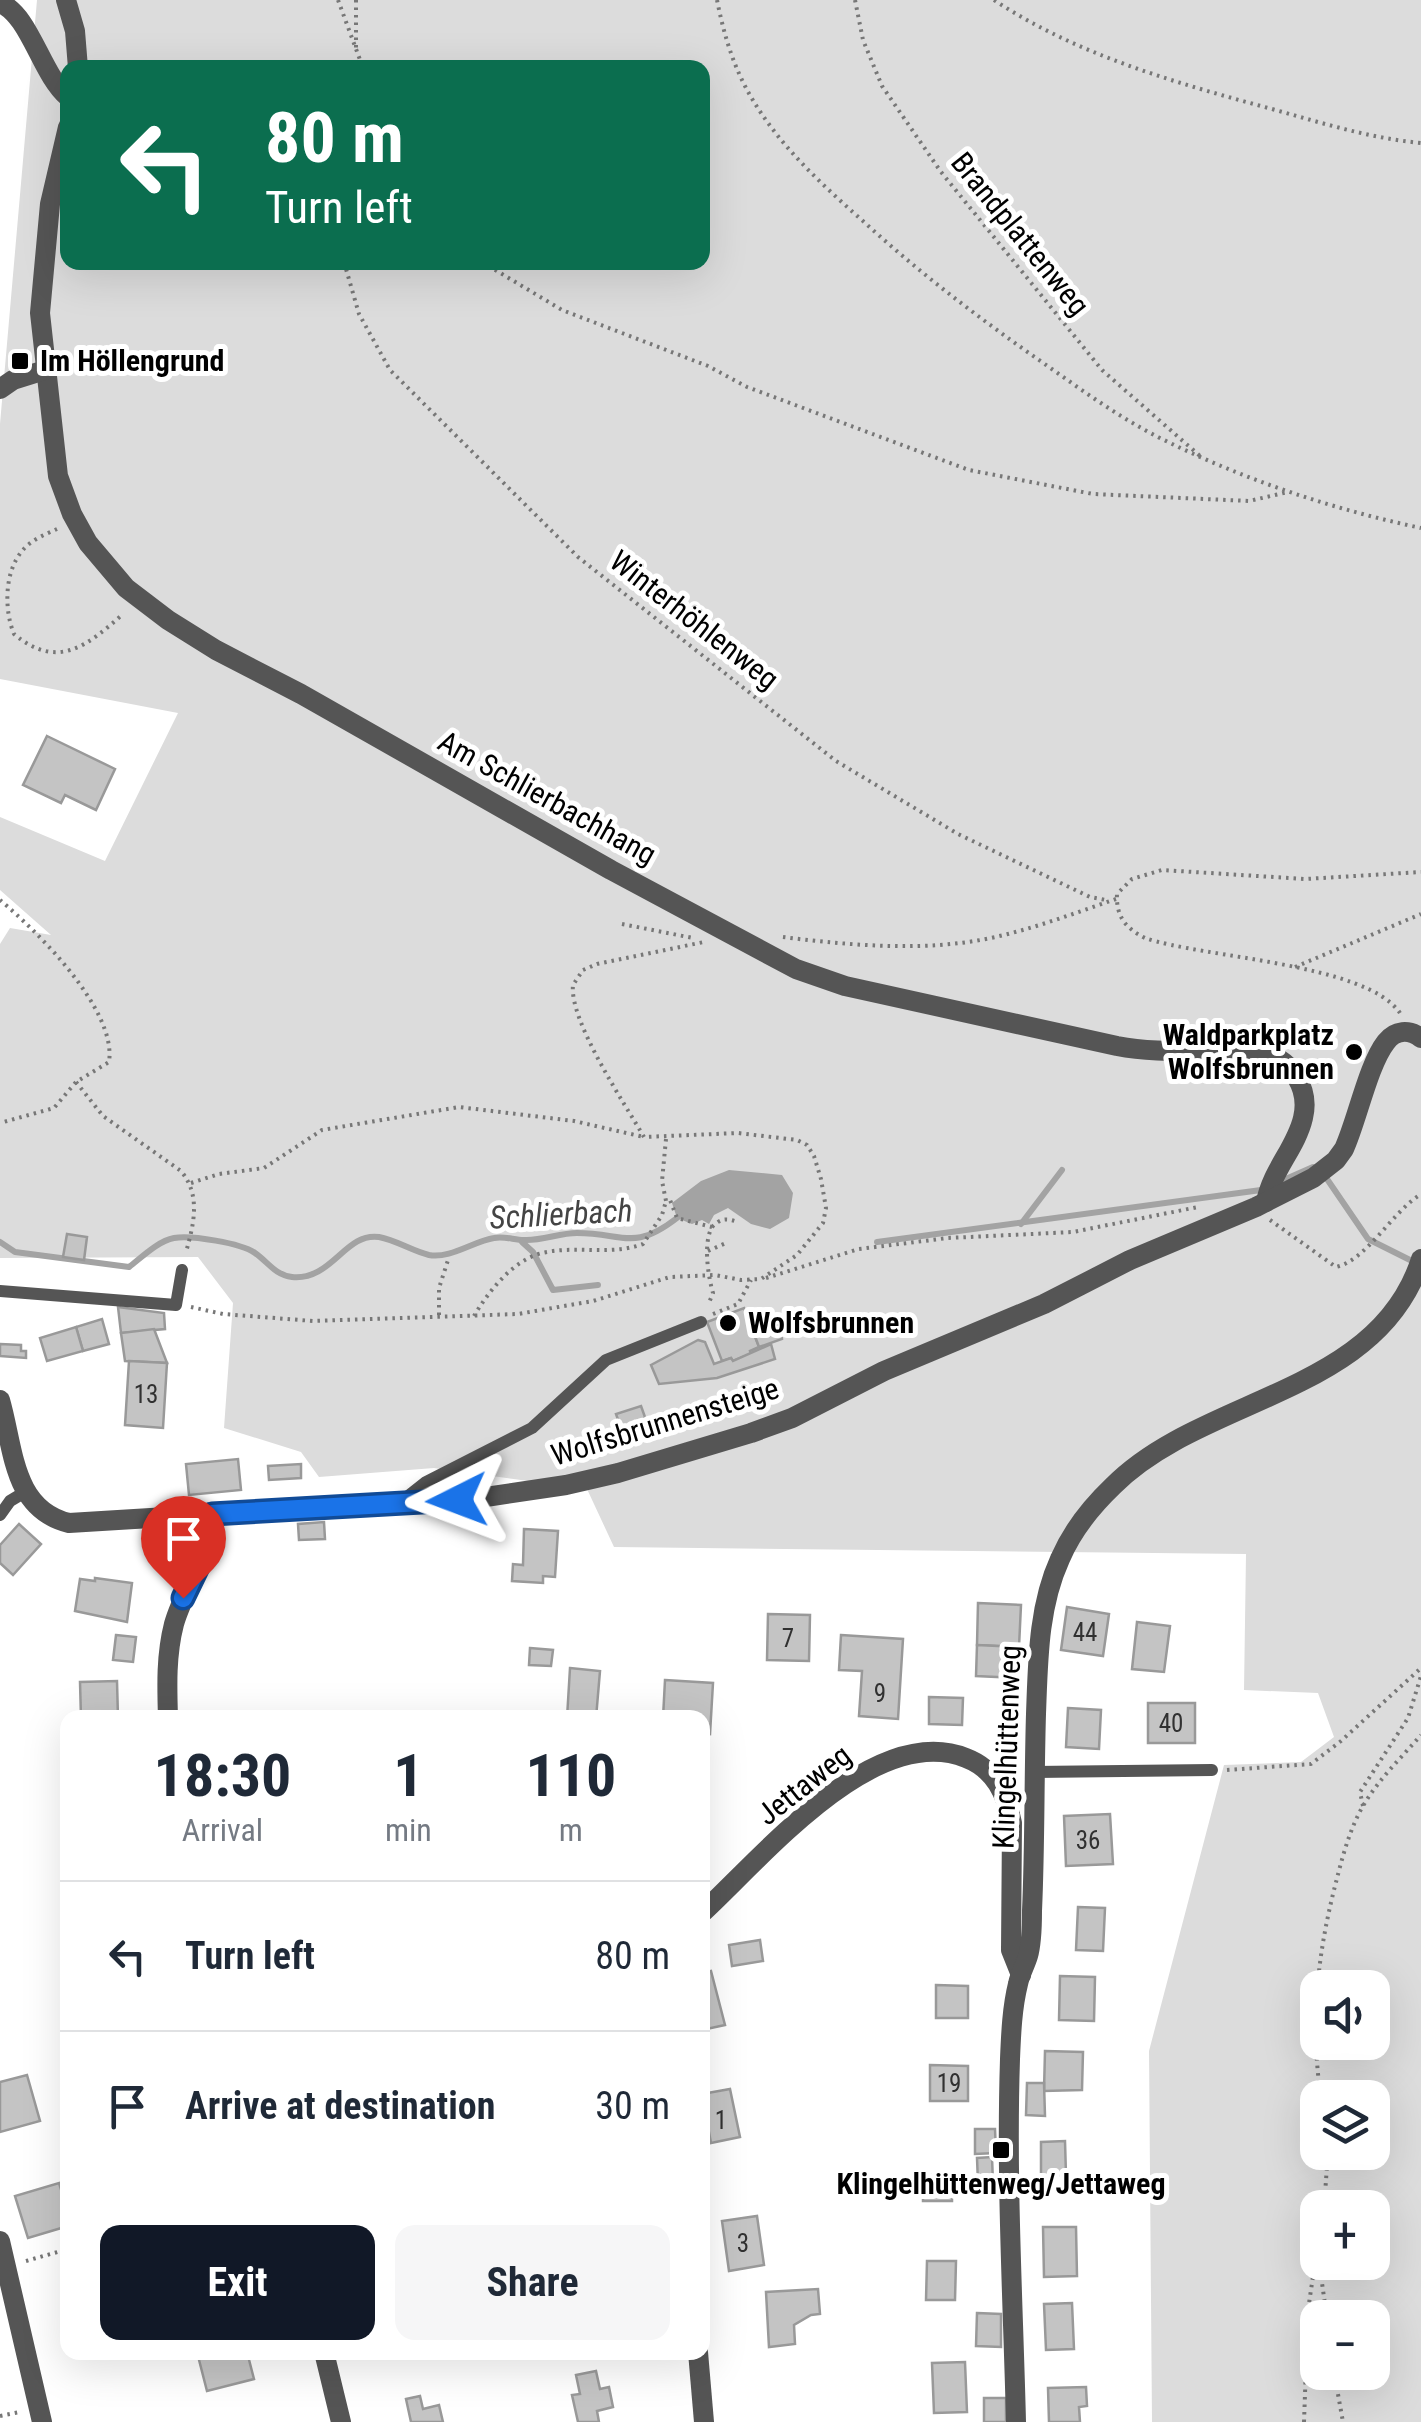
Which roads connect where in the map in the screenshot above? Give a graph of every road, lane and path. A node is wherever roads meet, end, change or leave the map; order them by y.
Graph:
1 (66, 0) edge
2 (338, 0) edge
3 (356, 0) edge
4 (717, 0) edge
5 (855, 0) edge
6 (994, 0) edge
7 (0, 4) edge
8 (356, 54) junction
9 (77, 60) edge
10 (356, 60) edge
11 (359, 60) edge
12 (60, 89) edge
13 (1421, 143) edge
14 (60, 161) edge
15 (346, 270) edge
16 (495, 270) edge
17 (46, 370) junction
18 (0, 389) edge
19 (1203, 459) junction
20 (1288, 492) junction
21 (74, 520) junction
22 (1421, 528) edge
23 (138, 598) junction
24 (1421, 872) edge
25 (1116, 899) junction
26 (0, 900) edge
27 (1421, 914) edge
28 (622, 924) dead end
29 (737, 939) junction
30 (1295, 967) junction
31 (1412, 1035) edge
32 (76, 1082) junction
33 (0, 1123) edge
34 (644, 1138) junction
35 (666, 1139) junction
36 (190, 1182) junction
37 (1421, 1194) edge
38 (668, 1200) junction
39 (1261, 1204) junction
40 (1203, 1207) dead end
41 (738, 1222) dead end
42 (712, 1228) junction
43 (190, 1240) dead end
44 (726, 1242) dead end
45 (708, 1251) junction
46 (449, 1257) dead end
47 (1421, 1259) edge
48 (182, 1270) dead end
49 (707, 1275) junction
50 (761, 1278) junction
51 (751, 1280) junction
52 (0, 1291) edge
53 (714, 1292) dead end
54 (176, 1305) junction
55 (474, 1316) junction
56 (439, 1317) junction
57 (702, 1320) joint
58 (0, 1400) edge
59 (25, 1492) junction
60 (400, 1502) junction
61 (212, 1514) junction
62 (0, 1516) edge
63 (1421, 1668) edge
64 (1421, 1676) edge
65 (168, 1710) edge
66 (1421, 1735) edge
67 (1212, 1770) joint
68 (1034, 1772) junction
69 (1363, 1806) junction
70 (710, 1906) edge
71 (1020, 1975) junction
72 (1320, 2080) edge
73 (60, 2249) edge
74 (3, 2251) edge
75 (1313, 2280) edge
76 (326, 2360) edge
77 (699, 2360) edge
78 (1337, 2390) edge
79 (0, 2416) edge
80 (23, 2422) edge
81 (42, 2422) edge
82 (341, 2422) edge
83 (704, 2422) edge
84 (1016, 2422) edge
85 (1304, 2422) edge
86 (1342, 2422) edge

1 - 9 street
2 - 8 path
3 - 8 path
4 - 19 path
5 - 19 path, Brandplattenweg
6 - 13 path
7 - 12 street
8 - 10 path
8 - 11 path
14 - 17 street, Am Schlierbachhang
15 - 25 path, Winterhöhlenweg
16 - 20 path
17 - 18 street
17 - 21 street, Am Schlierbachhang
19 - 20 path
20 - 22 path
21 - 23 street, Am Schlierbachhang
21 - 23 path
23 - 29 street, Am Schlierbachhang
24 - 25 path
25 - 29 path
25 - 30 path
26 - 32 path
27 - 30 path
28 - 34 path
29 - 39 street, Am Schlierbachhang
30 - 31 path
31 - 39 street
32 - 33 path
32 - 36 path
34 - 35 path
34 - 36 path
35 - 38 path
35 - 50 path
36 - 43 path
37 - 39 path
38 - 42 path
38 - 55 path
39 - 60 street, Wolfsbrunnensteige
40 - 50 path
41 - 42 path
42 - 45 path
44 - 45 path
45 - 49 path
46 - 56 path
47 - 68 street, Klingelhüttenweg
48 - 54 lane
49 - 51 path
49 - 53 path
49 - 55 path
50 - 51 path
51 - 57 path
52 - 54 lane
54 - 56 path
55 - 56 path
57 - 60 lane
58 - 59 street
59 - 61 street, Wolfsbrunnensteige
59 - 62 lane
60 - 61 street, Wolfsbrunnensteige
61 - 65 street
63 - 67 path
64 - 69 path
66 - 69 path
67 - 68 lane
68 - 71 street, Klingelhüttenweg
69 - 72 path
70 - 71 street, Jettaweg
71 - 84 street, Klingelhüttenweg
73 - 74 path
74 - 81 street
75 - 85 path
76 - 82 street
77 - 83 street
78 - 86 path
79 - 80 path

